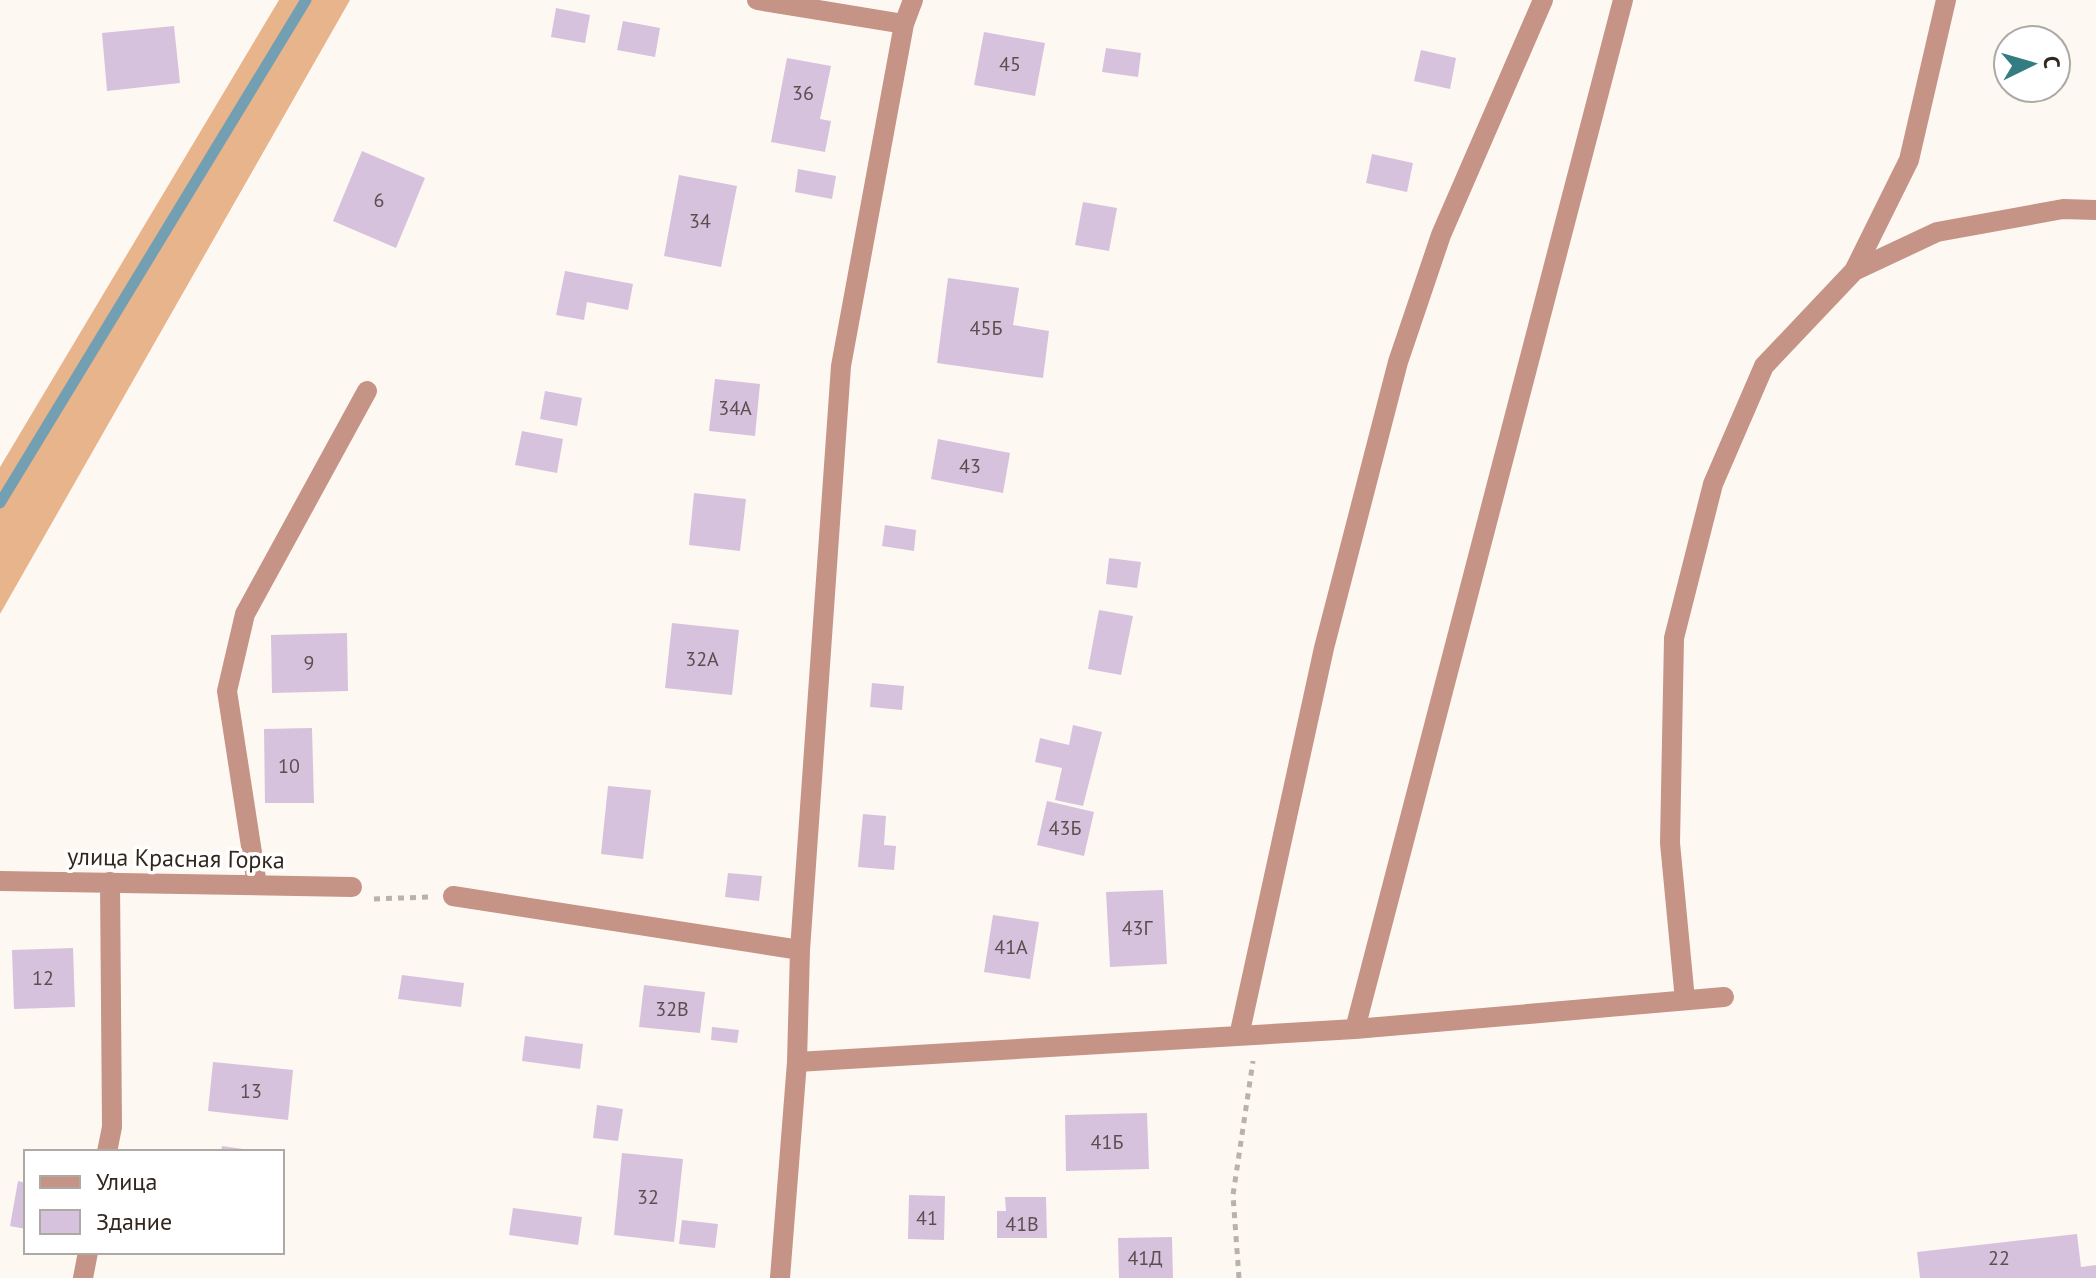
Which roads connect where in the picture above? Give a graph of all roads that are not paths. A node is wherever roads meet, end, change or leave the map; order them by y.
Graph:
1 (757, 0) edge
2 (913, 0) edge
3 (1543, 0) edge
4 (1623, 0) edge
5 (1946, 0) edge
6 (904, 24) junction
7 (2096, 210) edge
8 (1854, 271) junction
9 (367, 391) dead end
10 (0, 881) edge
11 (110, 882) junction
12 (257, 885) junction
13 (352, 887) road end
14 (453, 896) road end
15 (800, 950) junction
16 (1724, 997) dead end
17 (1685, 1000) junction
18 (1355, 1029) junction
19 (1248, 1036) junction
20 (797, 1062) junction
21 (107, 1150) edge
22 (88, 1254) edge
23 (83, 1278) edge
24 (780, 1278) edge

1 - 6 street
2 - 6 street
3 - 19 street
4 - 18 street
5 - 8 street
6 - 15 street
7 - 8 street
8 - 17 street
9 - 12 street
10 - 11 street, улица Красная Горка
11 - 12 street, улица Красная Горка
11 - 21 street
12 - 13 street, улица Красная Горка
14 - 15 street
15 - 20 street
16 - 17 street
17 - 18 street
18 - 19 street
19 - 20 street
20 - 24 street
22 - 23 street

